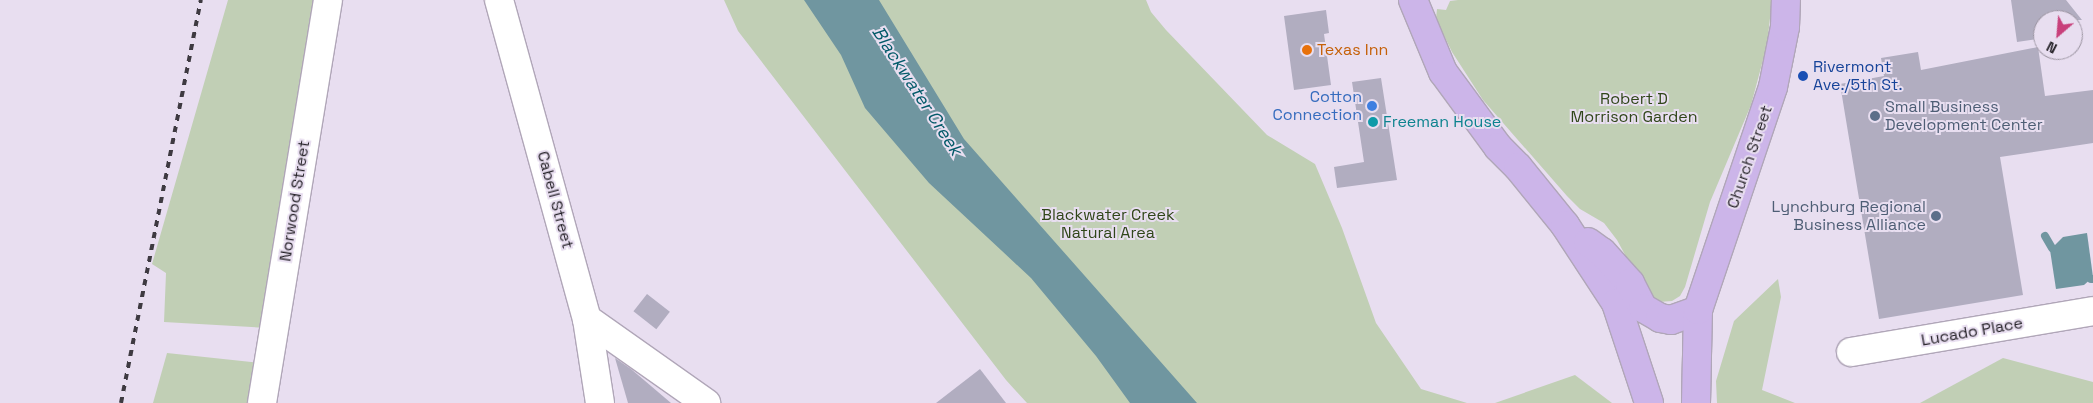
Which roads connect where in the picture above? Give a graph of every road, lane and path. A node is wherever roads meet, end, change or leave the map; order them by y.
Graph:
1 (328, 0) edge
2 (499, 0) edge
3 (1413, 0) edge
4 (1786, 0) edge
5 (1565, 225) junction
6 (1698, 310) junction
7 (2093, 311) edge
8 (588, 319) junction
9 (1851, 352) dead end
10 (262, 403) edge
11 (600, 403) edge
12 (706, 403) edge
13 (1649, 403) edge
14 (1696, 403) edge

1 - 10 street, Norwood Street
2 - 8 street, Cabell Street
3 - 5 main road
4 - 6 main road, Church Street
5 - 6 main road
5 - 13 main road
6 - 14 main road, Church Street
7 - 9 street, Lucado Place
8 - 11 street, Cabell Street
8 - 12 street

